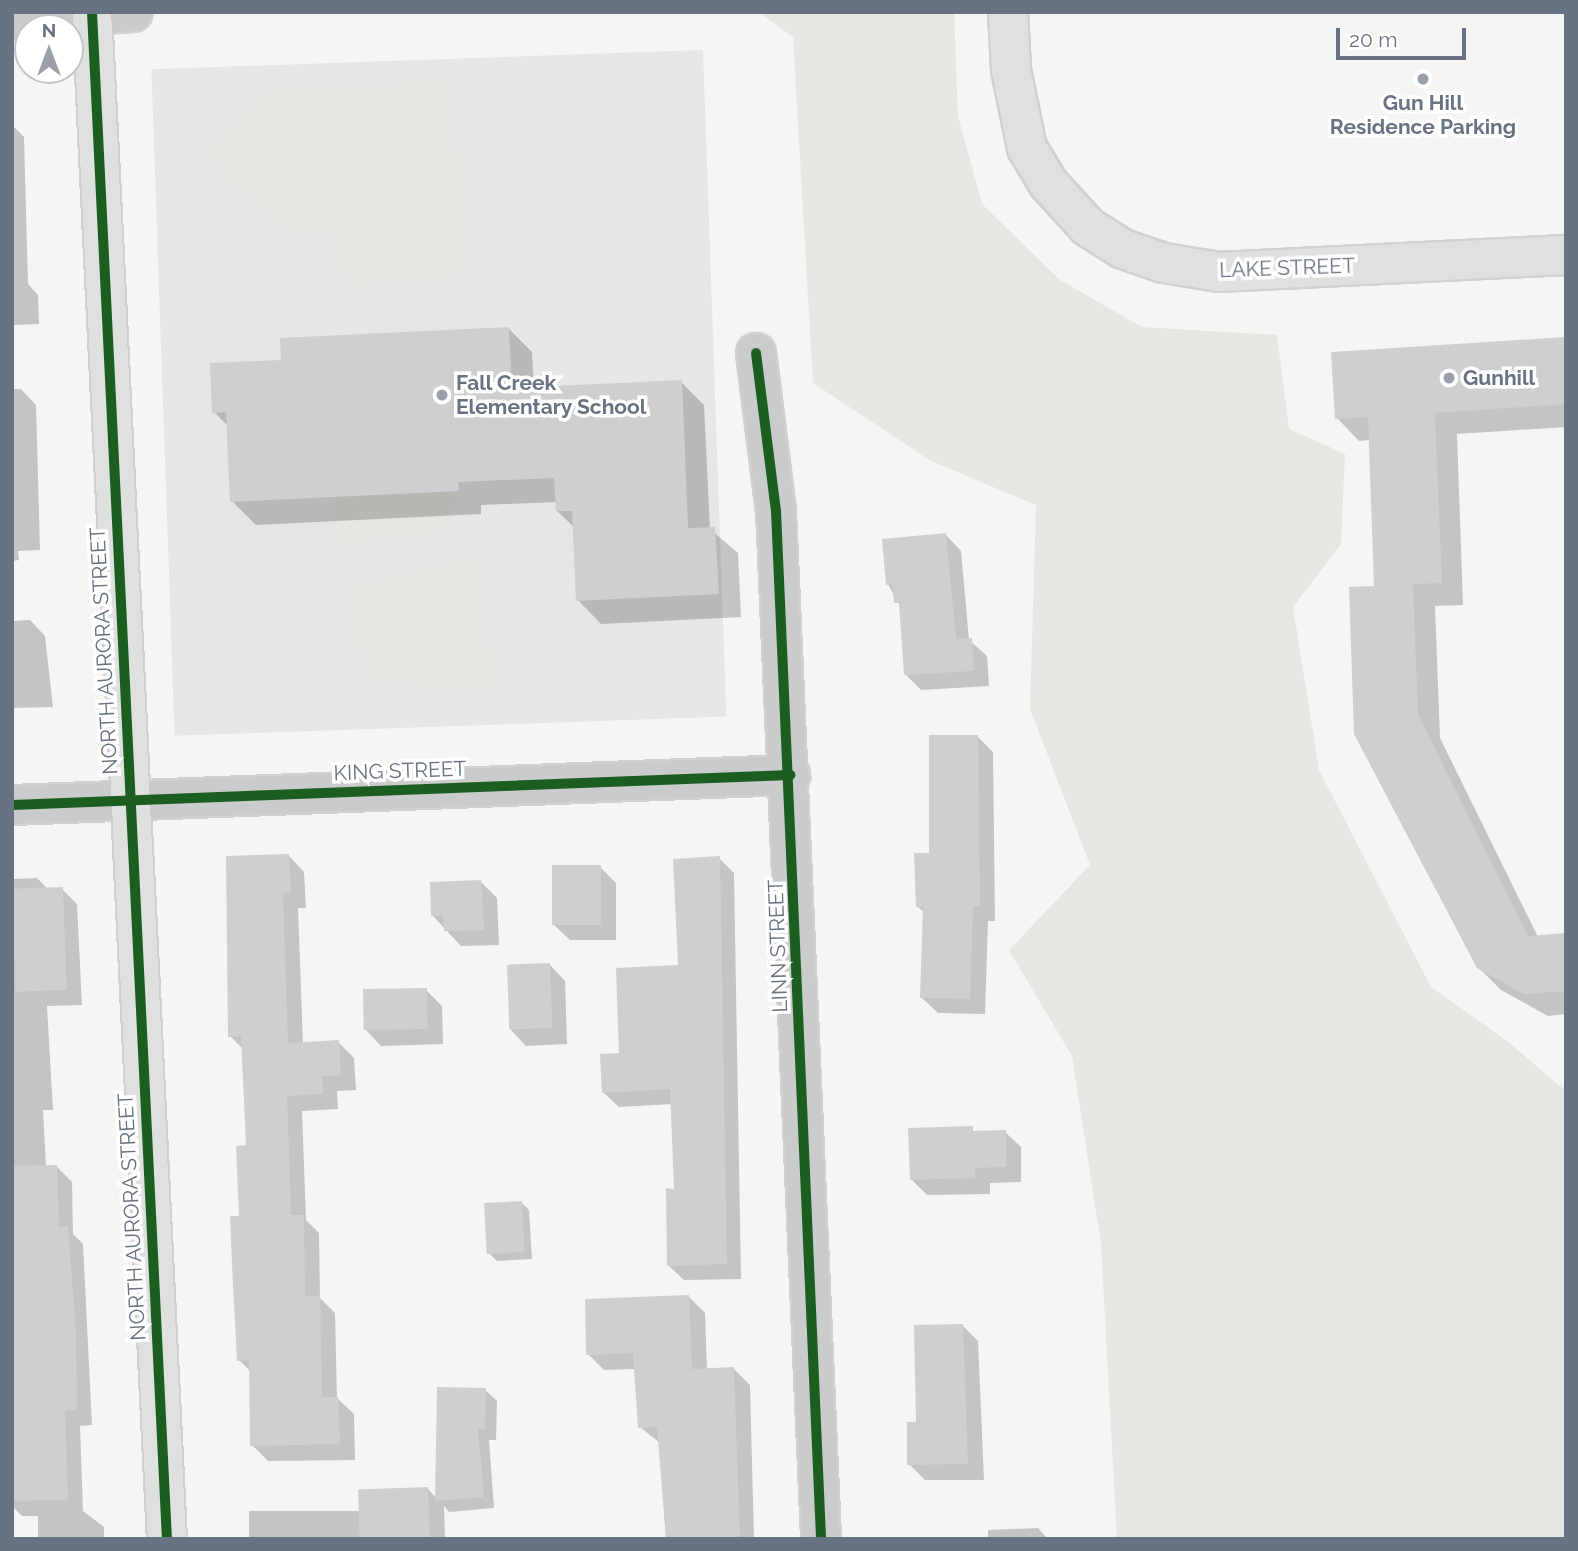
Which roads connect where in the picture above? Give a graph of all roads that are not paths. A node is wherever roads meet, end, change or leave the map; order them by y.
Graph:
1 (133, 12) edge
2 (1008, 12) edge
3 (92, 14) edge
4 (12, 20) edge
5 (1566, 255) edge
6 (756, 354) dead end
7 (790, 775) junction
8 (131, 799) junction
9 (12, 805) edge
10 (167, 1539) edge
11 (821, 1539) edge

1 - 3 street
2 - 5 street, LAKE STREET
3 - 4 street
3 - 8 street, NORTH AURORA STREET
6 - 7 street, LINN STREET
7 - 8 street, KING STREET
7 - 11 street, LINN STREET
8 - 9 street, KING STREET
8 - 10 street, NORTH AURORA STREET

